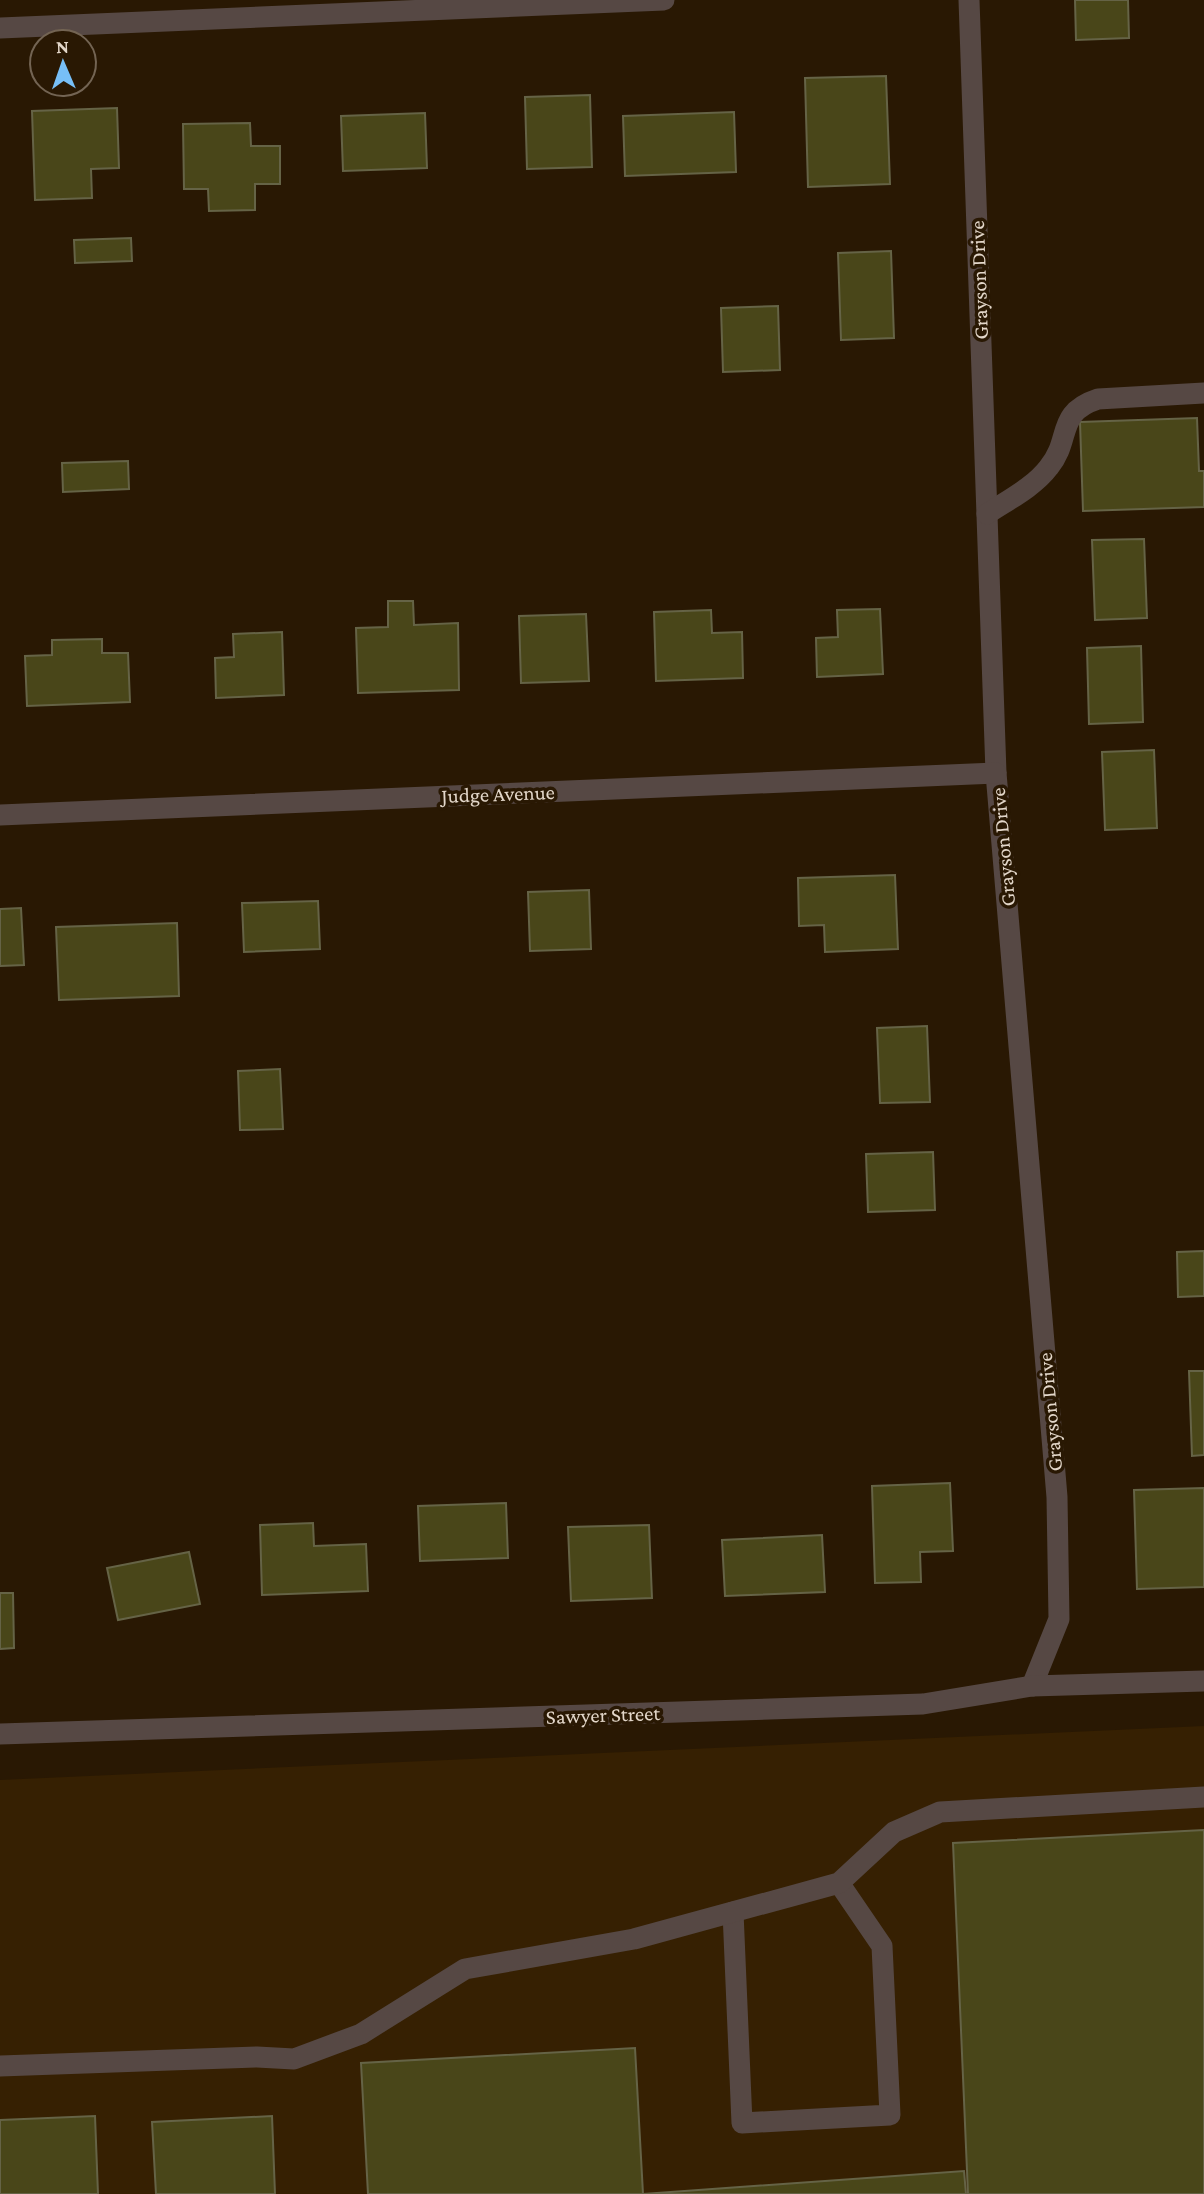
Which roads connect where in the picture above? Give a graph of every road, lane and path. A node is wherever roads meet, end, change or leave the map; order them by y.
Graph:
1 (664, 0) edge
2 (969, 0) edge
3 (0, 28) edge
4 (1204, 393) edge
5 (987, 514) junction
6 (996, 774) junction
7 (0, 815) edge
8 (1204, 1681) edge
9 (1032, 1686) junction
10 (0, 1734) edge
11 (1204, 1797) edge
12 (839, 1883) junction
13 (733, 1912) junction
14 (0, 2066) edge

1 - 3 street
2 - 5 street, Grayson Drive
4 - 5 street
5 - 6 street, Grayson Drive
6 - 7 street, Judge Avenue
6 - 9 street, Grayson Drive
8 - 9 street, Sawyer Street
9 - 10 street, Sawyer Street
11 - 12 street
12 - 13 street
12 - 13 street
13 - 14 street

